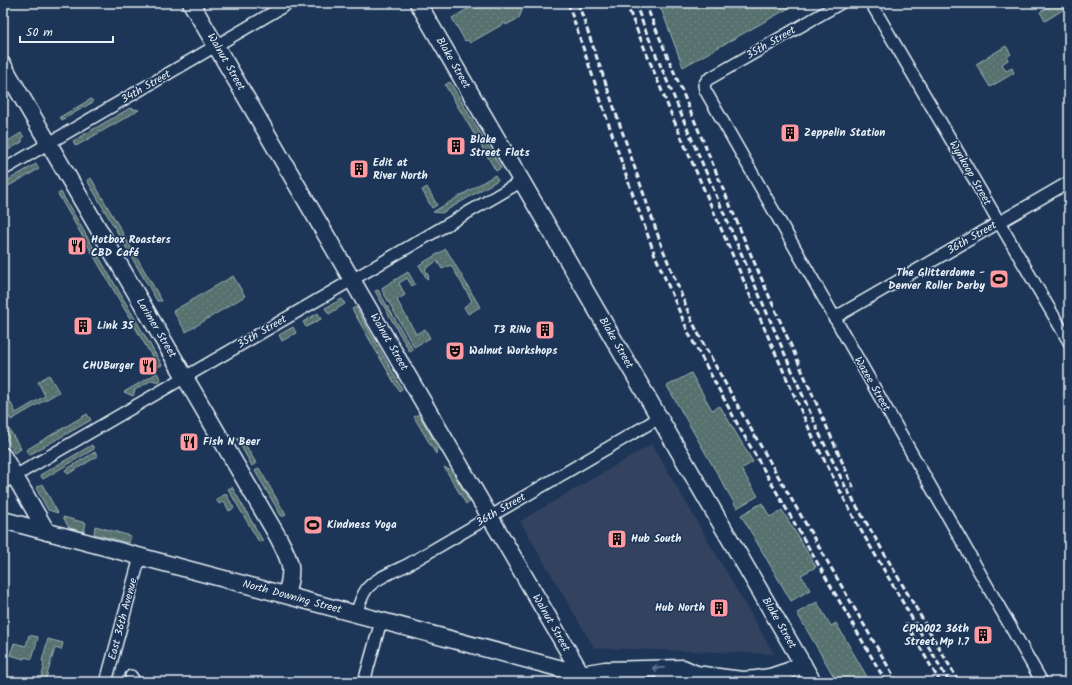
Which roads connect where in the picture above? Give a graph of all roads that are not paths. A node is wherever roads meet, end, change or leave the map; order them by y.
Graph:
1 (191, 3) edge
2 (289, 3) edge
3 (418, 3) edge
4 (841, 3) edge
5 (871, 3) edge
6 (216, 46) junction
7 (3, 65) edge
8 (704, 85) joint
9 (48, 144) junction
10 (3, 170) edge
11 (522, 181) junction
12 (1069, 182) edge
13 (999, 222) junction
14 (352, 280) junction
15 (834, 318) junction
16 (1069, 342) edge
17 (185, 377) junction
18 (660, 418) junction
19 (3, 456) edge
20 (9, 480) edge
21 (490, 517) junction
22 (3, 520) edge
23 (47, 532) junction
24 (140, 557) junction
25 (286, 595) junction
26 (356, 614) junction
27 (381, 621) junction
28 (802, 664) junction
29 (696, 674) junction
30 (583, 678) edge
31 (106, 682) edge
32 (364, 682) edge
33 (604, 682) edge
34 (663, 682) edge
35 (813, 682) edge
36 (1042, 682) edge

1 - 6 street, Walnut Street
2 - 6 street, 34th Street
3 - 11 street, Blake Street
4 - 8 street, 35th Street
5 - 13 street, Wynkoop Street
6 - 9 street, 34th Street
6 - 14 street, Walnut Street
7 - 9 street, Larimer Street
8 - 15 street, Wazee Street
9 - 10 street, 34th Street
9 - 17 street, Larimer Street
11 - 14 street, 35th Street
11 - 18 street, Blake Street
12 - 13 street, 36th Street
13 - 15 street, 36th Street
13 - 16 street, Wynkoop Street
14 - 17 street, 35th Street
14 - 21 street, Walnut Street
15 - 36 street, Wazee Street
17 - 20 street, 35th Street
17 - 25 street, Larimer Street
18 - 21 street, 36th Street
18 - 28 street, Blake Street
19 - 20 street
20 - 23 street
21 - 26 street, 36th Street
21 - 30 street, Walnut Street
22 - 23 street, North Downing Street
23 - 24 street, North Downing Street
24 - 25 street, North Downing Street
24 - 31 street, East 36th Avenue
25 - 26 street, North Downing Street
26 - 27 street, North Downing Street
27 - 30 street, North Downing Street
27 - 32 street
28 - 29 street, North Downing Street
28 - 35 street, Blake Street
29 -> 30 street, North Downing Street
29 - 34 street, North Downing Street
30 - 33 street, North Downing Street

